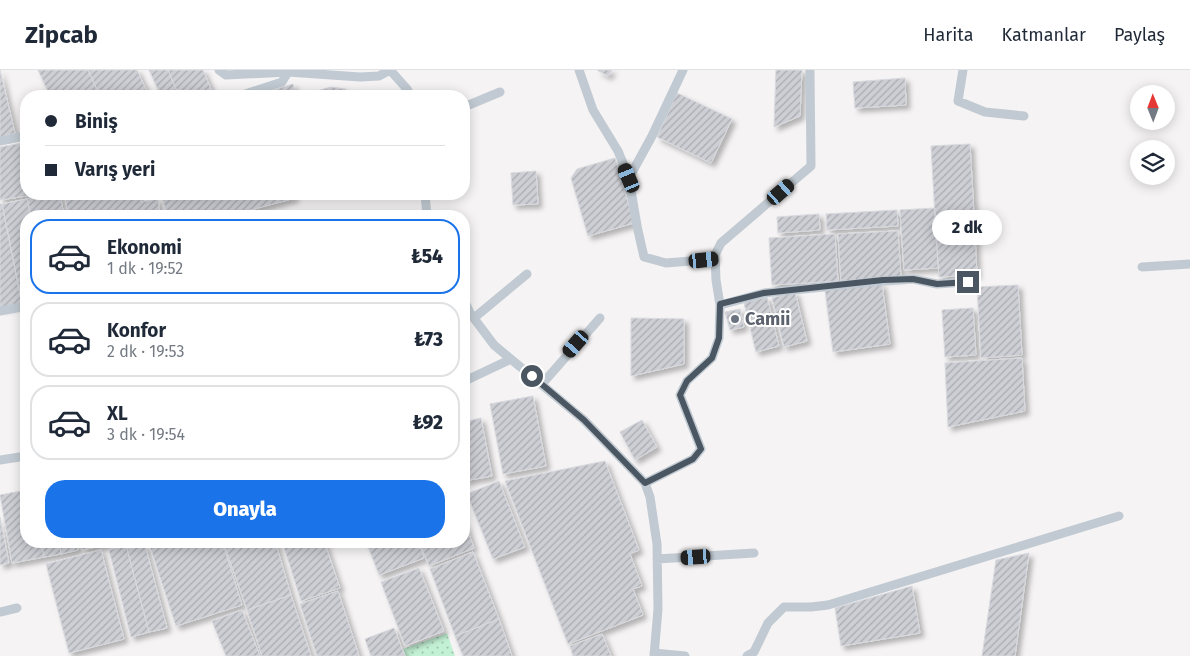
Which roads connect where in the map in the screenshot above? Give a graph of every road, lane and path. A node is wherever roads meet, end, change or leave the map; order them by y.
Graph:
1 (219, 70) edge
2 (390, 70) edge
3 (579, 70) edge
4 (683, 70) edge
5 (963, 70) edge
6 (810, 71) edge
7 (288, 72) junction
8 (257, 90) edge
9 (408, 90) edge
10 (500, 92) dead end
11 (470, 104) edge
12 (1024, 116) dead end
13 (20, 137) edge
14 (0, 141) edge
15 (629, 178) junction
16 (715, 259) junction
17 (1190, 264) edge
18 (1142, 267) dead end
19 (527, 274) dead end
20 (968, 282) dead end
21 (720, 304) junction
22 (20, 307) edge
23 (0, 311) edge
24 (470, 311) edge
25 (474, 318) junction
26 (600, 318) dead end
27 (511, 359) junction
28 (470, 379) edge
29 (542, 384) junction
30 (20, 457) edge
31 (0, 460) edge
32 (645, 483) junction
33 (1119, 516) dead end
34 (754, 553) dead end
35 (657, 559) junction
36 (17, 608) dead end
37 (0, 612) edge
38 (654, 655) edge
39 (685, 656) edge
40 (746, 656) edge

1 - 7 street
2 - 7 street
2 - 9 street
3 - 15 street
4 - 15 street
5 - 12 street
6 - 16 street
7 - 8 street
10 - 11 street
13 - 14 street
15 - 16 street
16 - 21 street
17 - 18 street
19 - 25 street
20 - 21 street
21 - 32 street
22 - 23 street
24 - 25 street
25 - 27 street
26 - 29 street
27 - 28 street
27 - 29 street
29 - 32 street
30 - 31 street
32 - 35 street
33 - 40 street
34 - 35 street
35 - 38 street
36 - 37 street
38 - 39 street

